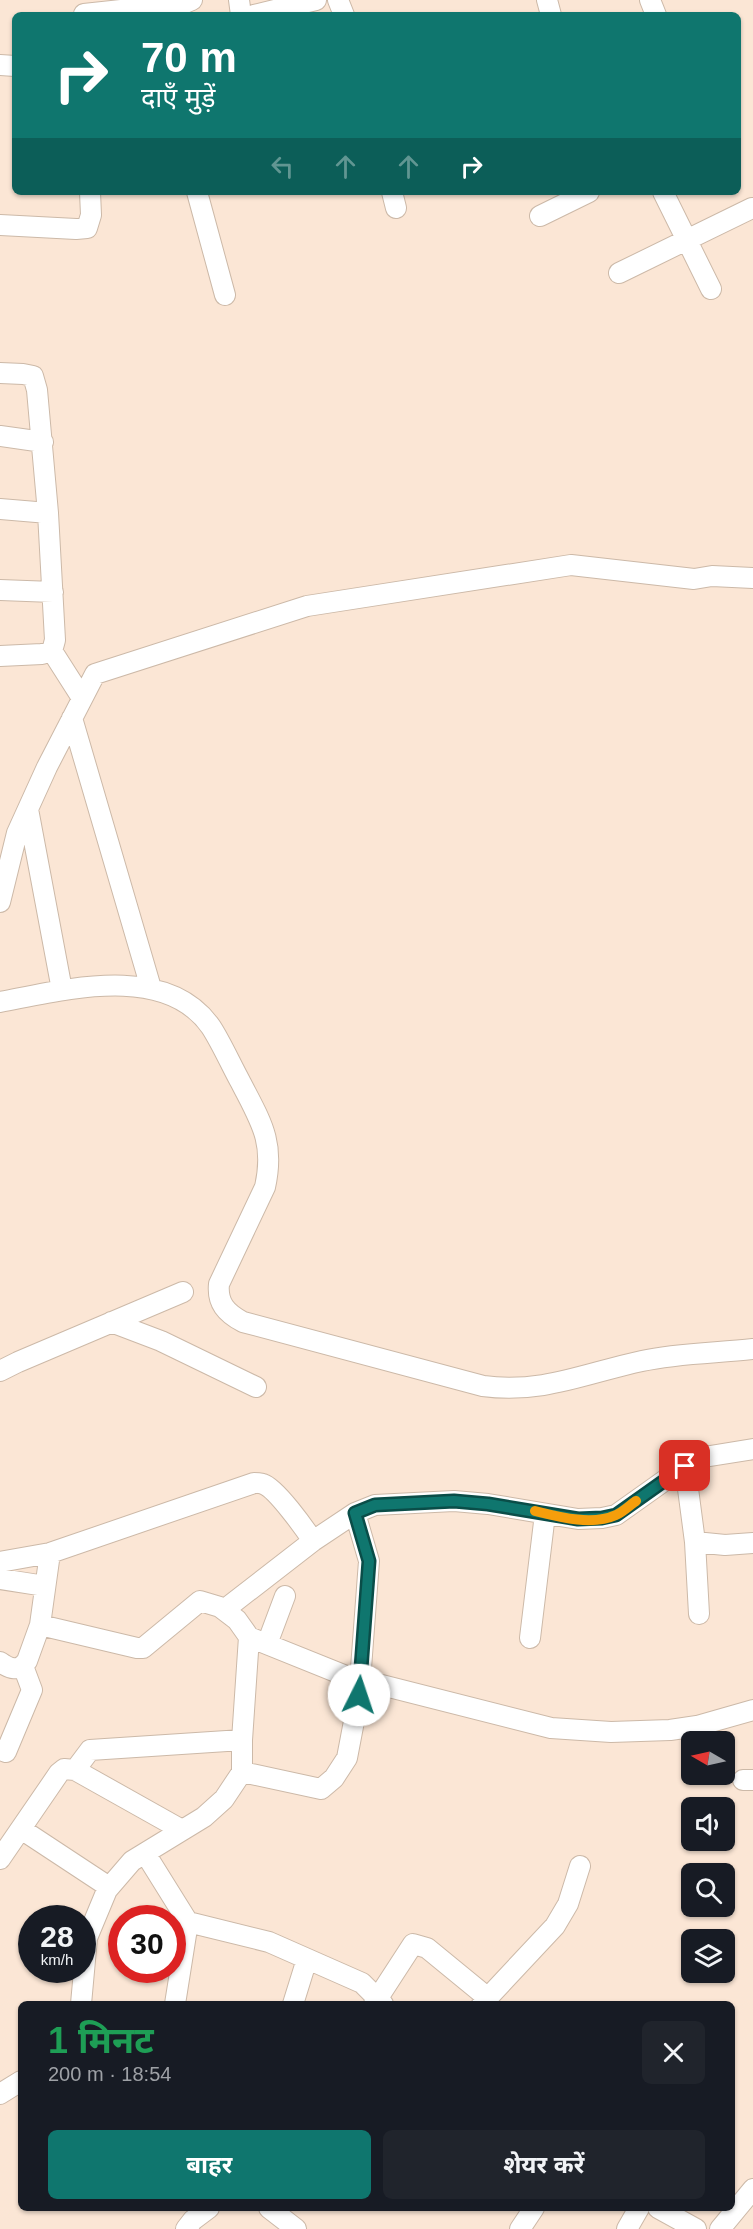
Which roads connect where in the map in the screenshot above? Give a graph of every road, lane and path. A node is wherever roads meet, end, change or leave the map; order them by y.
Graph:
1 (192, 0) edge
2 (316, 0) edge
3 (109, 12) edge
4 (266, 12) edge
5 (90, 195) edge
6 (198, 195) edge
7 (583, 195) edge
8 (664, 195) edge
9 (752, 208) edge
10 (540, 216) dead end
11 (0, 225) edge
12 (687, 240) junction
13 (619, 273) dead end
14 (711, 289) dead end
15 (225, 295) dead end
16 (0, 373) edge
17 (0, 436) edge
18 (43, 442) junction
19 (0, 509) edge
20 (48, 513) junction
21 (753, 578) edge
22 (0, 590) edge
23 (53, 592) junction
24 (52, 651) junction
25 (0, 656) edge
26 (82, 698) junction
27 (72, 718) junction
28 (28, 809) junction
29 (0, 902) edge
30 (151, 988) junction
31 (62, 990) junction
32 (0, 1002) edge
33 (183, 1292) dead end
34 (111, 1322) junction
35 (753, 1349) edge
36 (0, 1371) edge
37 (256, 1388) dead end
38 (753, 1449) edge
39 (685, 1466) junction
40 (355, 1513) junction
41 (545, 1514) junction
42 (313, 1541) junction
43 (695, 1542) junction
44 (753, 1543) edge
45 (50, 1553) junction
46 (0, 1562) edge
47 (0, 1579) edge
48 (45, 1586) junction
49 (285, 1596) dead end
50 (224, 1610) junction
51 (699, 1614) dead end
52 (40, 1625) junction
53 (530, 1638) dead end
54 (258, 1641) junction
55 (0, 1662) edge
56 (23, 1666) junction
57 (360, 1679) junction
58 (753, 1710) edge
59 (242, 1740) junction
60 (0, 1750) edge
61 (75, 1770) junction
62 (242, 1772) junction
63 (21, 1829) junction
64 (182, 1830) junction
65 (146, 1853) junction
66 (0, 1859) edge
67 (580, 1866) dead end
68 (109, 1887) junction
69 (188, 1922) junction
70 (308, 1959) junction
71 (81, 2001) edge
72 (175, 2001) edge
73 (294, 2001) edge
74 (377, 2001) edge
75 (379, 2001) edge
76 (485, 2001) edge
77 (753, 2189) edge
78 (205, 2211) edge
79 (273, 2211) edge
80 (532, 2211) edge
81 (637, 2211) edge
82 (663, 2211) edge
83 (735, 2211) edge
84 (735, 2211) edge
85 (186, 2229) edge
86 (296, 2229) edge
87 (520, 2229) edge
88 (627, 2229) edge
89 (696, 2229) edge
90 (720, 2229) edge

1 - 3 street
2 - 4 street
5 - 11 street
6 - 15 street
7 - 10 street
8 - 12 street
9 - 12 street
12 - 13 street
12 - 14 street
16 - 18 street
17 - 18 street
18 - 20 street
19 - 20 street
20 - 23 street
21 - 26 street
22 - 23 street
23 - 24 street
24 - 25 street
24 - 26 street
26 - 27 street
27 - 28 street
27 - 30 street
28 - 29 street
28 - 31 street
30 - 31 street
30 - 35 street
31 - 32 street
33 - 34 street
34 - 36 street
34 - 37 street
38 - 39 street
39 - 41 street
39 - 43 street
40 - 41 street
40 - 42 street
40 - 57 street
41 - 53 street
42 - 45 street
42 - 50 street
43 - 44 street
43 - 51 street
45 - 46 street
45 - 48 street
47 - 48 street
48 - 52 street
49 - 54 street
50 - 52 street
50 - 54 street
52 - 56 street
54 - 57 street
54 - 59 street
55 - 56 street
56 - 60 street
57 - 58 street
57 - 62 street
59 - 61 street
59 - 62 street
61 - 63 street
61 - 64 street
62 - 64 street
63 - 66 street
63 - 68 street
64 - 65 street
65 - 68 street
65 - 69 street
67 - 76 street
68 - 71 street
69 - 70 street
69 - 72 street
70 - 73 street
70 - 74 street
75 - 76 street
77 - 84 street
78 - 85 street
79 - 86 street
80 - 87 street
81 - 88 street
82 - 89 street
83 - 90 street

